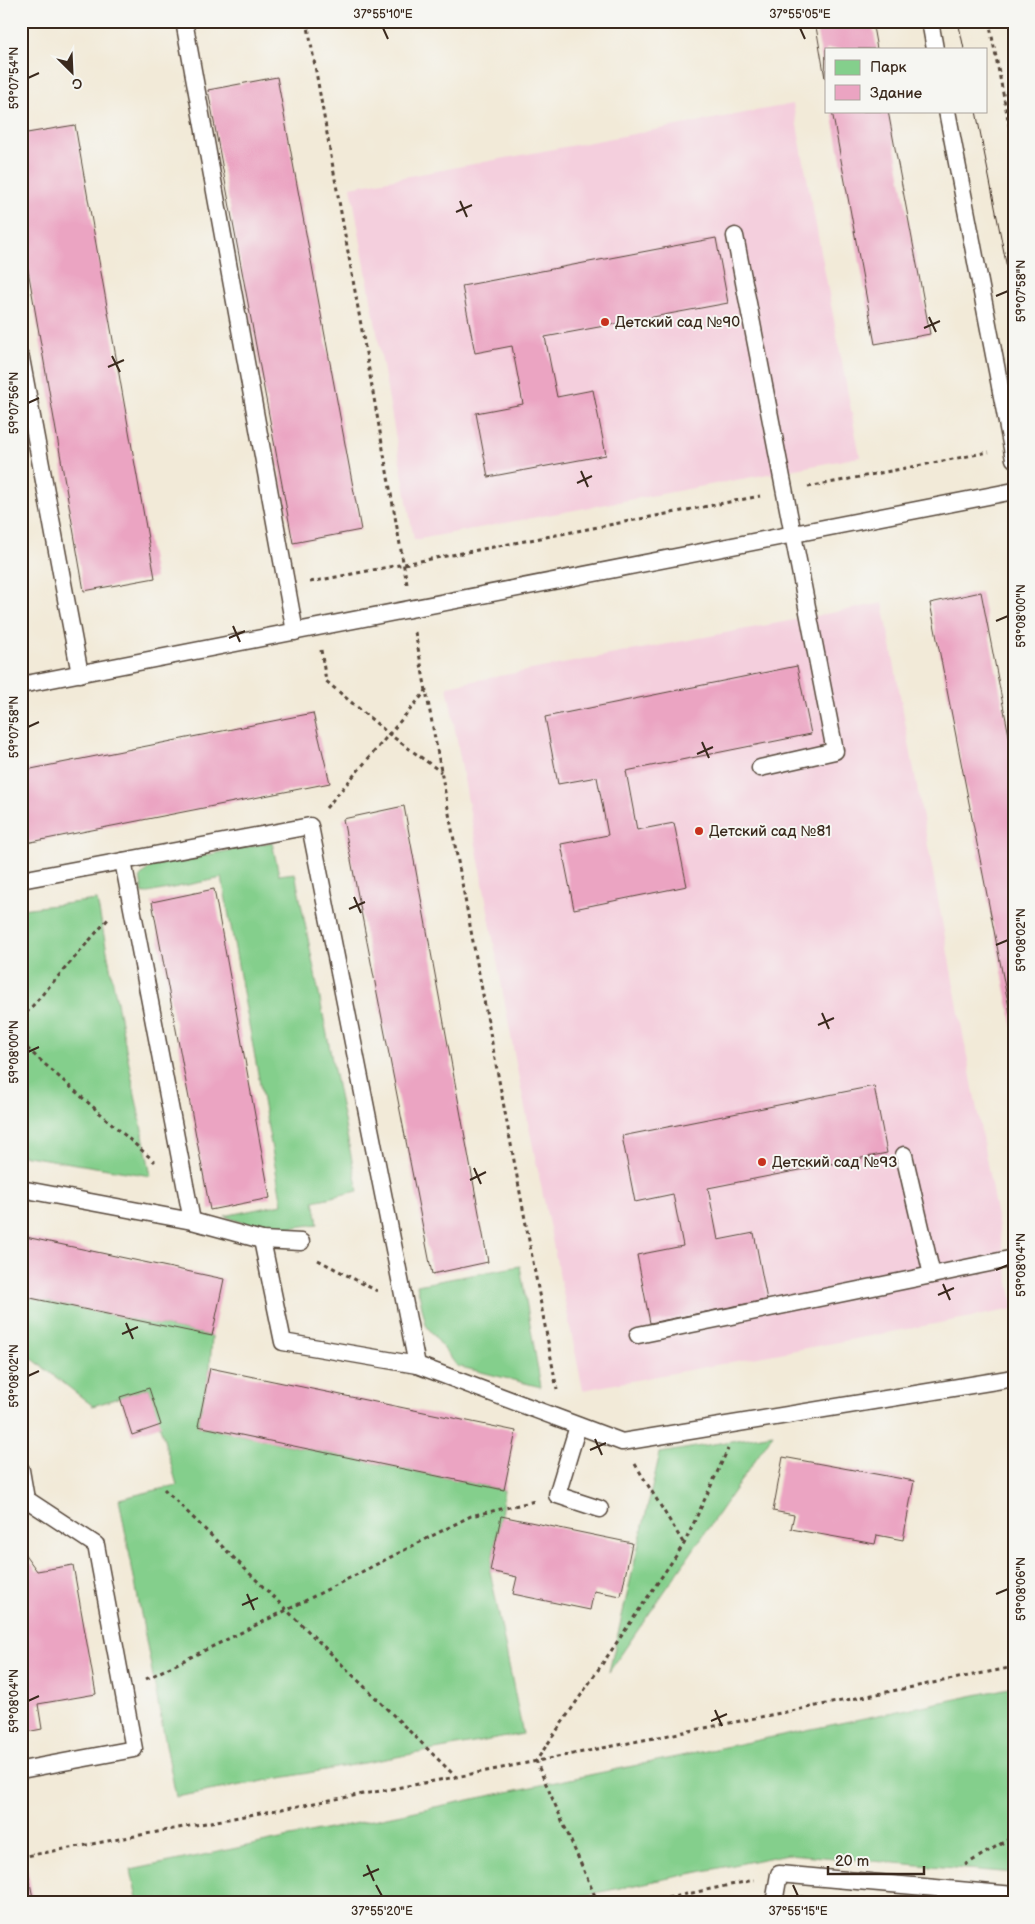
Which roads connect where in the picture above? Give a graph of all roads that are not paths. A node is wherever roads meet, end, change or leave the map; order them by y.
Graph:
1 (184, 21) edge
2 (930, 21) edge
3 (935, 48) edge
4 (947, 112) edge
5 (735, 236) dead end
6 (21, 358) edge
7 (1013, 453) edge
8 (1014, 491) edge
9 (793, 534) junction
10 (295, 632) junction
11 (80, 674) junction
12 (21, 685) edge
13 (760, 768) dead end
14 (123, 861) junction
15 (21, 880) edge
16 (904, 1154) dead end
17 (21, 1189) edge
18 (192, 1221) junction
19 (262, 1240) junction
20 (301, 1242) dead end
21 (1014, 1258) edge
22 (932, 1275) junction
23 (638, 1335) dead end
24 (417, 1365) junction
25 (1014, 1378) edge
26 (578, 1426) junction
27 (21, 1470) edge
28 (600, 1509) dead end
29 (21, 1770) edge
30 (1014, 1895) edge
31 (774, 1903) edge

1 - 10 lane
2 - 3 lane
4 - 7 lane
5 - 9 lane
6 - 11 lane
8 - 9 lane
9 - 10 lane
9 - 13 lane
10 - 11 lane
11 - 12 lane
14 - 15 lane
14 - 18 lane
14 - 24 lane
16 - 22 lane
17 - 18 lane
18 - 19 lane
19 - 20 lane
19 - 24 lane
21 - 22 lane
22 - 23 lane
24 - 26 lane
25 - 26 lane
26 - 28 lane
27 - 29 lane
30 - 31 lane

